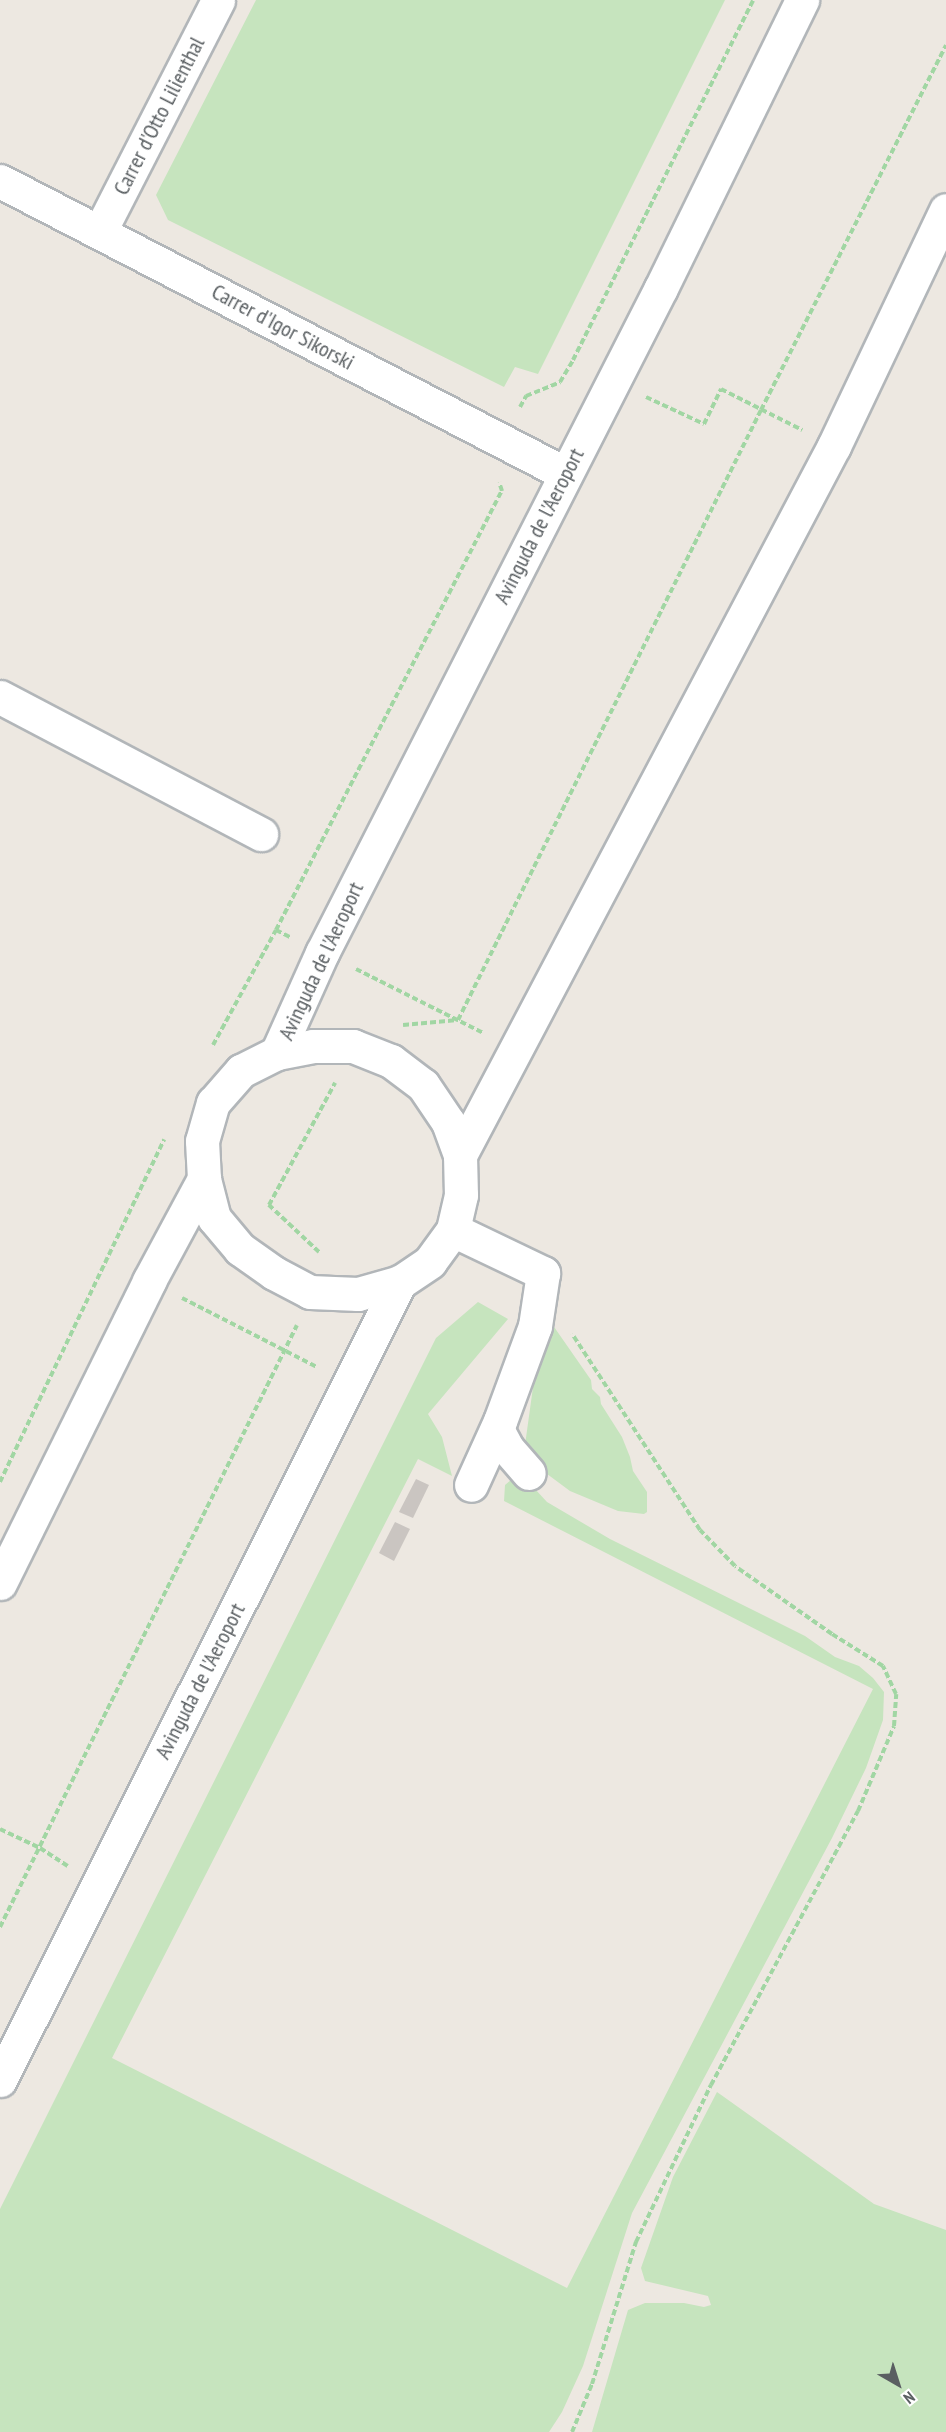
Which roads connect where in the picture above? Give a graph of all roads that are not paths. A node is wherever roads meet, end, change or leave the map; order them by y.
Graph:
1 (219, 0) edge
2 (802, 0) edge
3 (0, 181) edge
4 (946, 210) edge
5 (100, 231) junction
6 (566, 474) junction
7 (0, 697) edge
8 (261, 834) dead end
9 (277, 1053) junction
10 (460, 1155) junction
11 (204, 1179) junction
12 (453, 1230) junction
13 (400, 1282) junction
14 (497, 1429) junction
15 (529, 1473) dead end
16 (471, 1485) dead end
17 (0, 1583) edge
18 (0, 2080) edge

1 - 5 street, Carrer d'Otto Lilienthal
2 - 6 street, Avinguda de l'Aeroport
3 - 5 street, Carrer d'Igor Sikorski
4 - 10 street, Avinguda de l'Aeroport
5 - 6 street, Carrer d'Igor Sikorski
6 - 9 street, Avinguda de l'Aeroport
7 - 8 street
9 - 10 street, Avinguda de l'Aeroport
9 - 11 street, Avinguda de l'Aeroport
10 - 12 street, Avinguda de l'Aeroport
11 - 13 street, Avinguda de l'Aeroport
11 - 17 street
12 - 13 street, Avinguda de l'Aeroport
12 - 14 street
13 - 18 street, Avinguda de l'Aeroport
14 - 15 street
14 - 16 street

